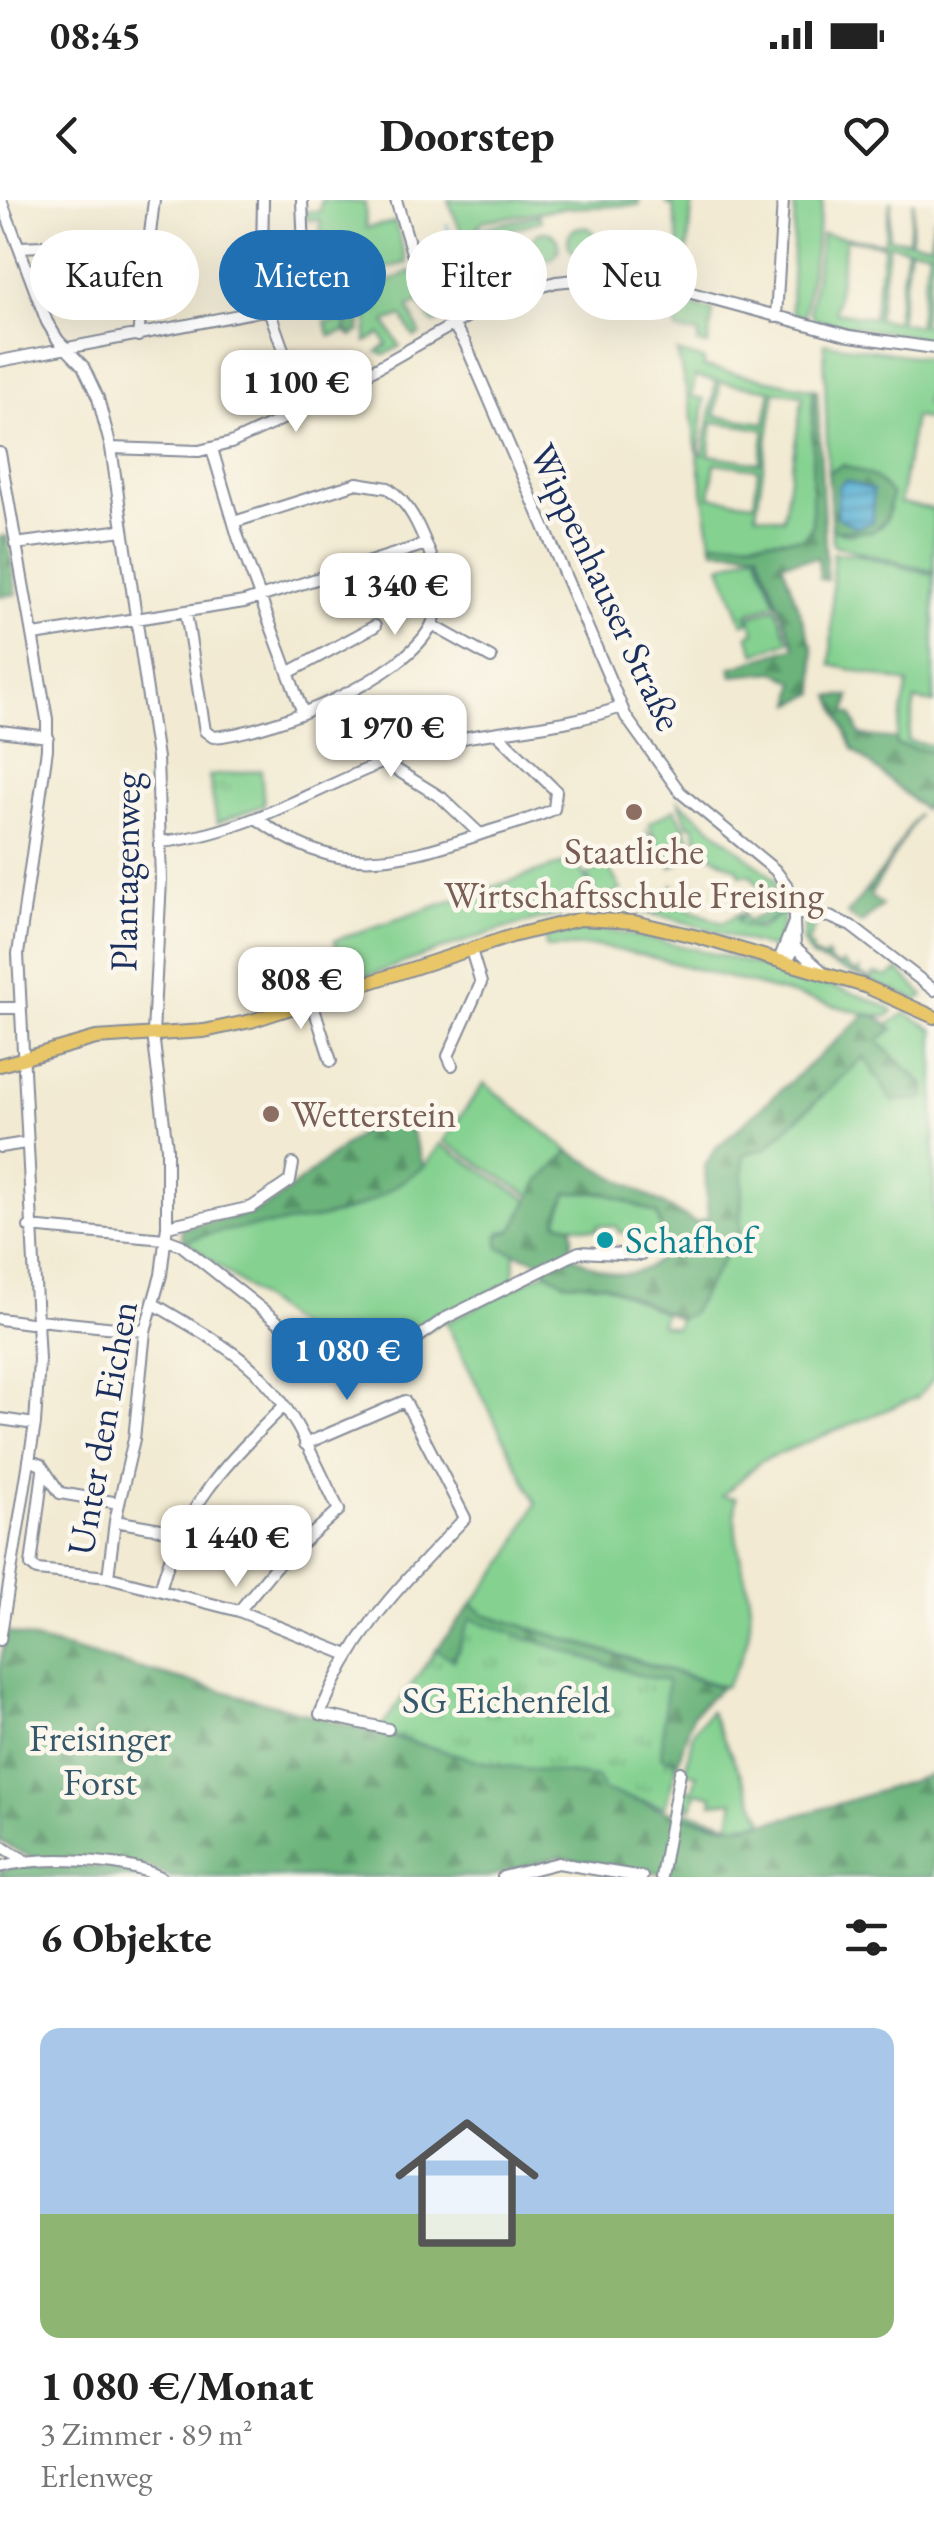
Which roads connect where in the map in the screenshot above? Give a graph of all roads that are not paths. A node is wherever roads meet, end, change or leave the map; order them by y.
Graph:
1 (2, 200) edge
2 (154, 200) edge
3 (263, 200) edge
4 (302, 200) edge
5 (396, 200) edge
6 (782, 200) edge
7 (153, 230) edge
8 (264, 230) edge
9 (304, 230) edge
10 (20, 247) junction
11 (30, 247) edge
12 (776, 317) junction
13 (219, 318) edge
14 (140, 320) edge
15 (270, 320) edge
16 (453, 322) junction
17 (138, 336) junction
18 (934, 348) edge
19 (67, 350) junction
20 (286, 358) dead end
21 (0, 361) edge
22 (112, 448) junction
23 (212, 449) junction
24 (0, 453) edge
25 (234, 522) junction
26 (123, 530) junction
27 (16, 544) junction
28 (426, 544) junction
29 (260, 597) junction
30 (186, 613) junction
31 (139, 622) junction
32 (432, 625) junction
33 (376, 626) dead end
34 (34, 635) junction
35 (491, 658) dead end
36 (288, 673) junction
37 (620, 707) junction
38 (303, 713) junction
39 (0, 732) edge
40 (498, 735) junction
41 (48, 737) junction
42 (384, 762) junction
43 (256, 818) junction
44 (480, 834) junction
45 (160, 842) junction
46 (794, 918) junction
47 (795, 948) junction
48 (470, 950) junction
49 (783, 961) junction
50 (830, 976) junction
51 (934, 990) edge
52 (312, 1002) junction
53 (0, 1008) edge
54 (20, 1008) junction
55 (934, 1018) edge
56 (153, 1034) junction
57 (24, 1058) junction
58 (332, 1061) dead end
59 (0, 1065) edge
60 (452, 1065) dead end
61 (25, 1142) junction
62 (0, 1147) edge
63 (293, 1164) dead end
64 (167, 1226) junction
65 (29, 1227) junction
66 (165, 1239) junction
67 (641, 1255) dead end
68 (154, 1304) junction
69 (0, 1319) edge
70 (34, 1321) junction
71 (145, 1331) junction
72 (284, 1406) junction
73 (0, 1420) edge
74 (34, 1424) junction
75 (306, 1444) junction
76 (29, 1460) junction
77 (43, 1471) junction
78 (119, 1504) junction
79 (114, 1521) junction
80 (178, 1532) junction
81 (108, 1577) junction
82 (160, 1590) junction
83 (239, 1611) junction
84 (0, 1640) edge
85 (346, 1654) junction
86 (388, 1728) dead end
87 (680, 1772) dead end
88 (0, 1845) edge
89 (28, 1862) junction
90 (0, 1867) edge
91 (161, 1877) edge
92 (503, 1877) edge
93 (642, 1877) edge
94 (661, 1877) edge

1 - 10 street, Plantagenweg
2 - 7 street
3 - 8 street
4 - 9 street
5 - 16 street, Wippenhauser Straße
6 - 12 street
10 - 11 street
10 - 19 street, Plantagenweg
12 - 16 street
12 - 18 street
13 - 17 street
14 - 17 street
15 - 20 street
16 - 23 street
16 - 37 street, Wippenhauser Straße
17 - 19 street
19 - 21 street
19 - 22 street, Plantagenweg
22 - 23 street
22 - 26 street, Plantagenweg
23 - 25 street
24 - 27 street
25 - 28 street
25 - 29 street
26 - 27 street
26 - 31 street, Plantagenweg
27 - 34 street
28 - 29 street
28 - 32 street
29 - 30 street
29 - 36 street
30 - 31 street
30 - 38 street
31 - 34 street
31 - 45 street, Plantagenweg
32 - 35 street
32 - 38 street
33 - 36 street
34 - 41 street
36 - 38 street
37 - 40 street
37 - 46 street, Wippenhauser Straße
39 - 41 street
40 - 42 street
40 - 44 street
41 - 54 street
42 - 43 street
42 - 44 street
43 - 44 street
43 - 45 street
45 - 56 street, Plantagenweg
46 - 47 street
46 - 49 street
46 - 51 street
47 - 49 street
47 - 50 street
48 - 49 main road
48 - 52 main road
48 - 60 street
49 - 50 main road
50 - 55 main road
52 - 56 main road
52 - 58 street
53 - 54 street
54 - 57 street
56 - 57 main road
56 - 64 street, Plantagenweg
57 - 59 main road
57 - 61 street
61 - 62 street
61 - 65 street
63 - 64 street
64 - 66 street, Plantagenweg
65 - 66 street
65 - 70 street
66 - 67 street
66 - 68 street, Unter den Eichen
68 - 71 street, Unter den Eichen
68 - 72 street
69 - 70 street
70 - 71 street
70 - 74 street
71 - 78 street, Unter den Eichen
72 - 75 street
72 - 80 street
73 - 74 street
74 - 76 street
75 - 83 street
75 - 85 street
76 - 77 street
76 - 84 street
77 - 78 street
77 - 81 street, Unter den Eichen
78 - 79 street, Unter den Eichen
79 - 80 street
79 - 81 street, Unter den Eichen
80 - 82 street
81 - 82 street
82 - 83 street
83 - 85 street
85 - 86 street
87 - 94 street
88 - 89 street
89 - 90 street
89 - 91 street
92 - 93 street

